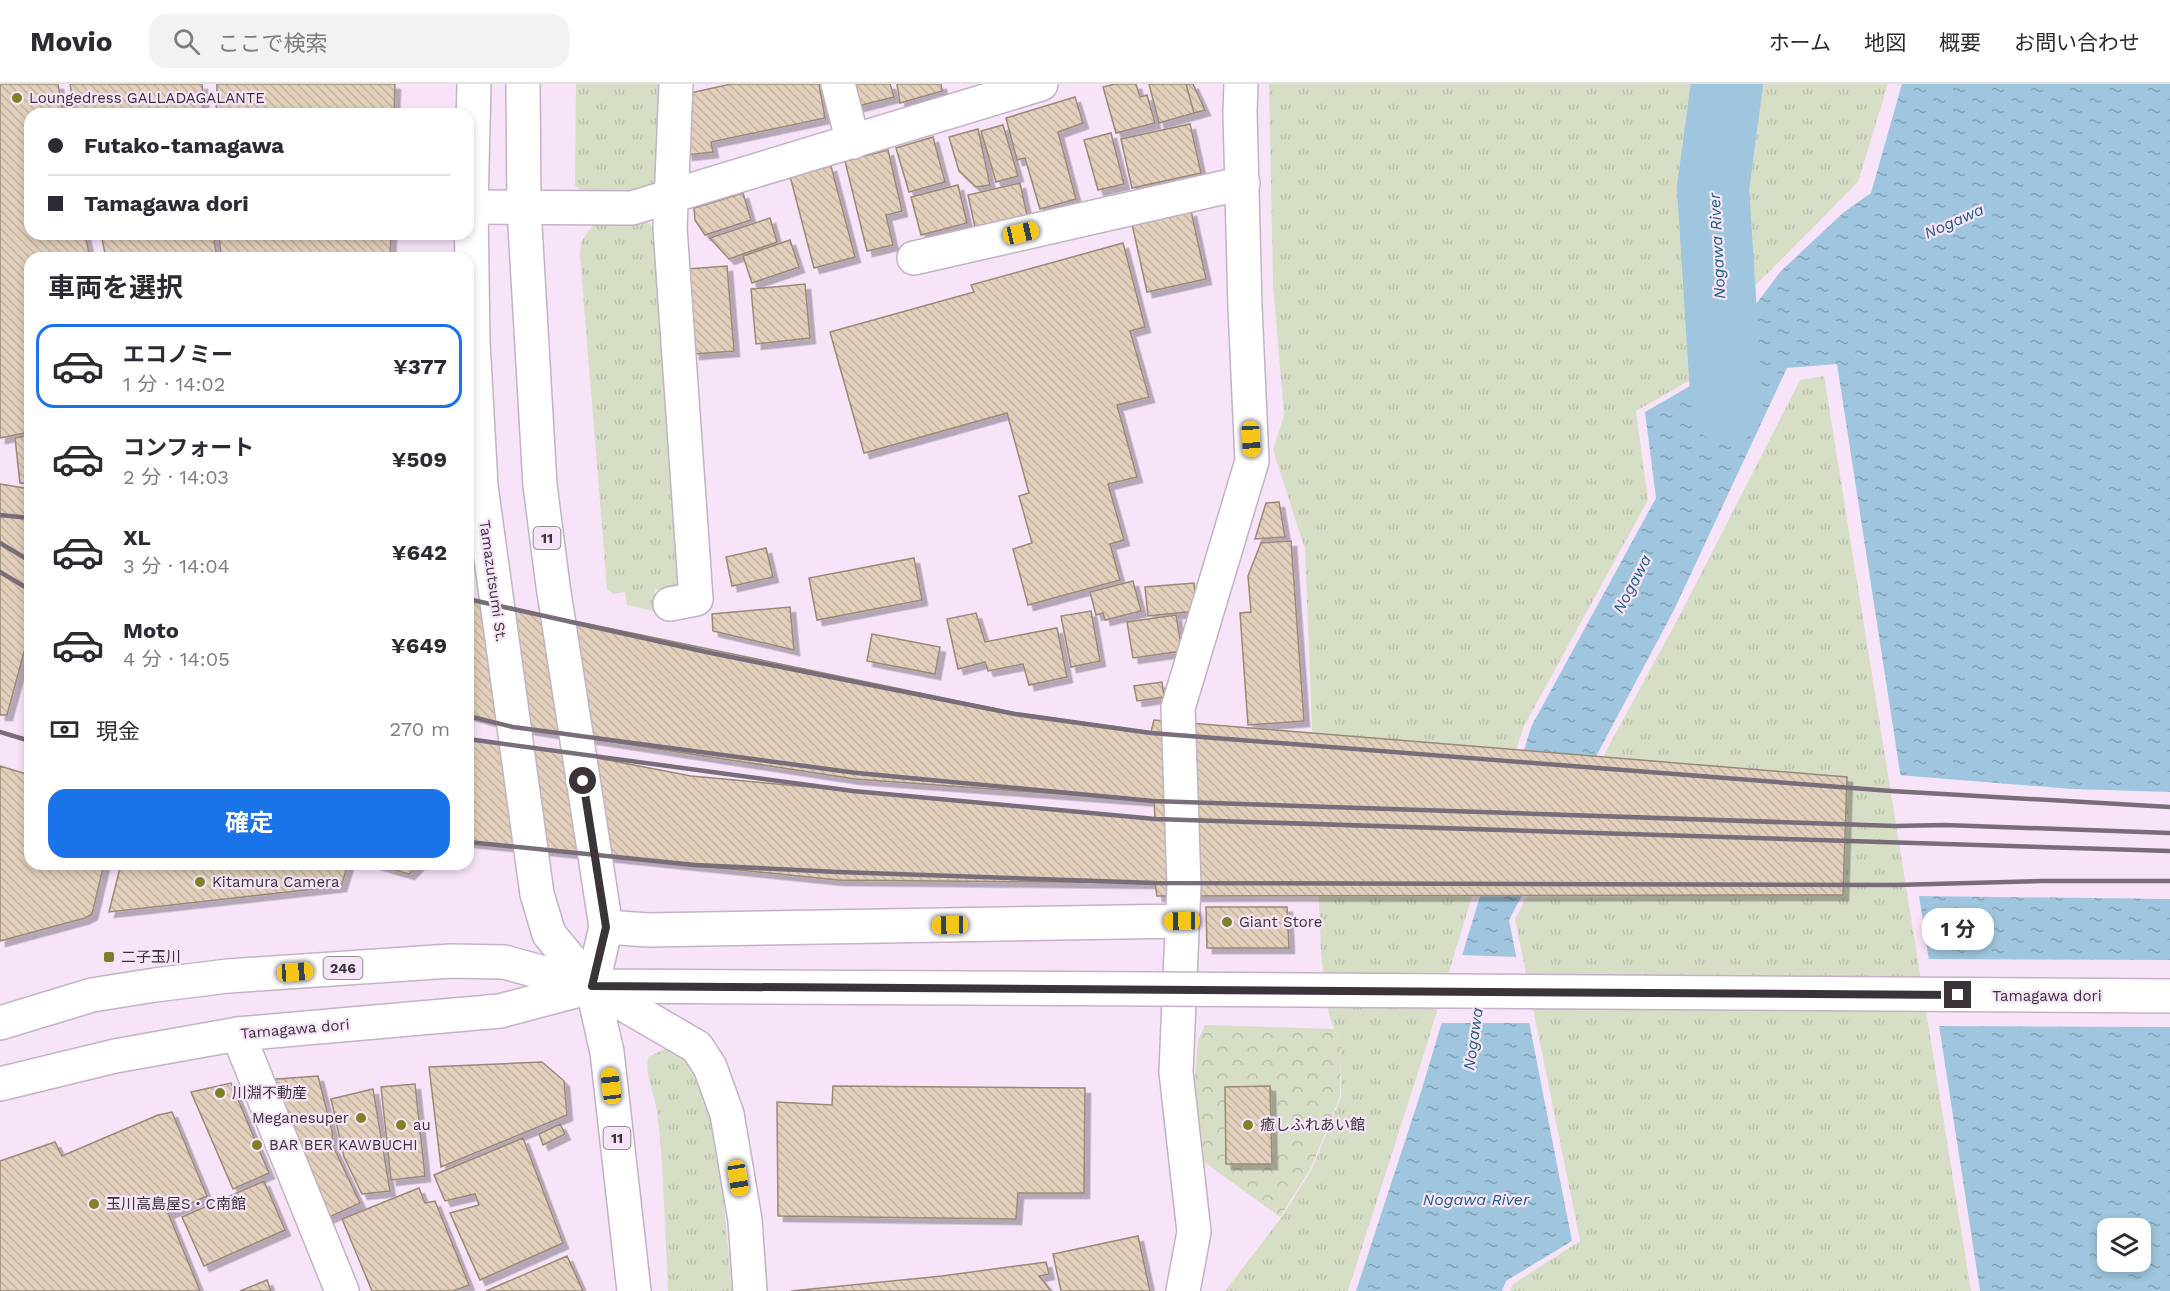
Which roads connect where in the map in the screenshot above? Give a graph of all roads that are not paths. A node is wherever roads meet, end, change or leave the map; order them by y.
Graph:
1 (474, 84) edge
2 (524, 84) edge
3 (676, 84) edge
4 (838, 84) edge
5 (1041, 84) edge
6 (1241, 84) edge
7 (473, 108) edge
8 (853, 142) junction
9 (1243, 183) junction
10 (670, 198) junction
11 (474, 207) edge
12 (524, 208) junction
13 (914, 258) dead end
14 (474, 381) edge
15 (670, 604) dead end
16 (1182, 921) junction
17 (606, 927) junction
18 (592, 986) junction
19 (2170, 996) edge
20 (0, 1023) edge
21 (238, 1034) junction
22 (0, 1084) edge
23 (342, 1291) edge
24 (634, 1291) edge
25 (750, 1291) edge
26 (1183, 1291) edge

1 - 7 main road, Tamazutsumi St. / 11
2 - 12 main road, Tamazutsumi St. / 11
3 - 10 main road
4 - 8 main road
5 - 8 main road
6 - 9 main road
8 - 10 main road
9 - 13 main road
9 - 16 main road
10 - 12 main road
10 - 15 main road
11 - 12 main road
12 - 17 main road, Tamazutsumi St. / 11
14 - 18 main road, Tamazutsumi St. / 11
16 - 17 main road
16 - 26 main road
17 - 18 main road, Tamazutsumi St. / 11
18 - 19 main road, Tamagawa dori / 246, bridge
18 - 20 main road, Tamagawa dori / 246
18 - 21 main road, Tamagawa dori / 246
18 - 24 main road, Tamazutsumi St. / 11
18 - 25 main road
21 - 22 main road, Tamagawa dori / 246
21 - 23 main road

